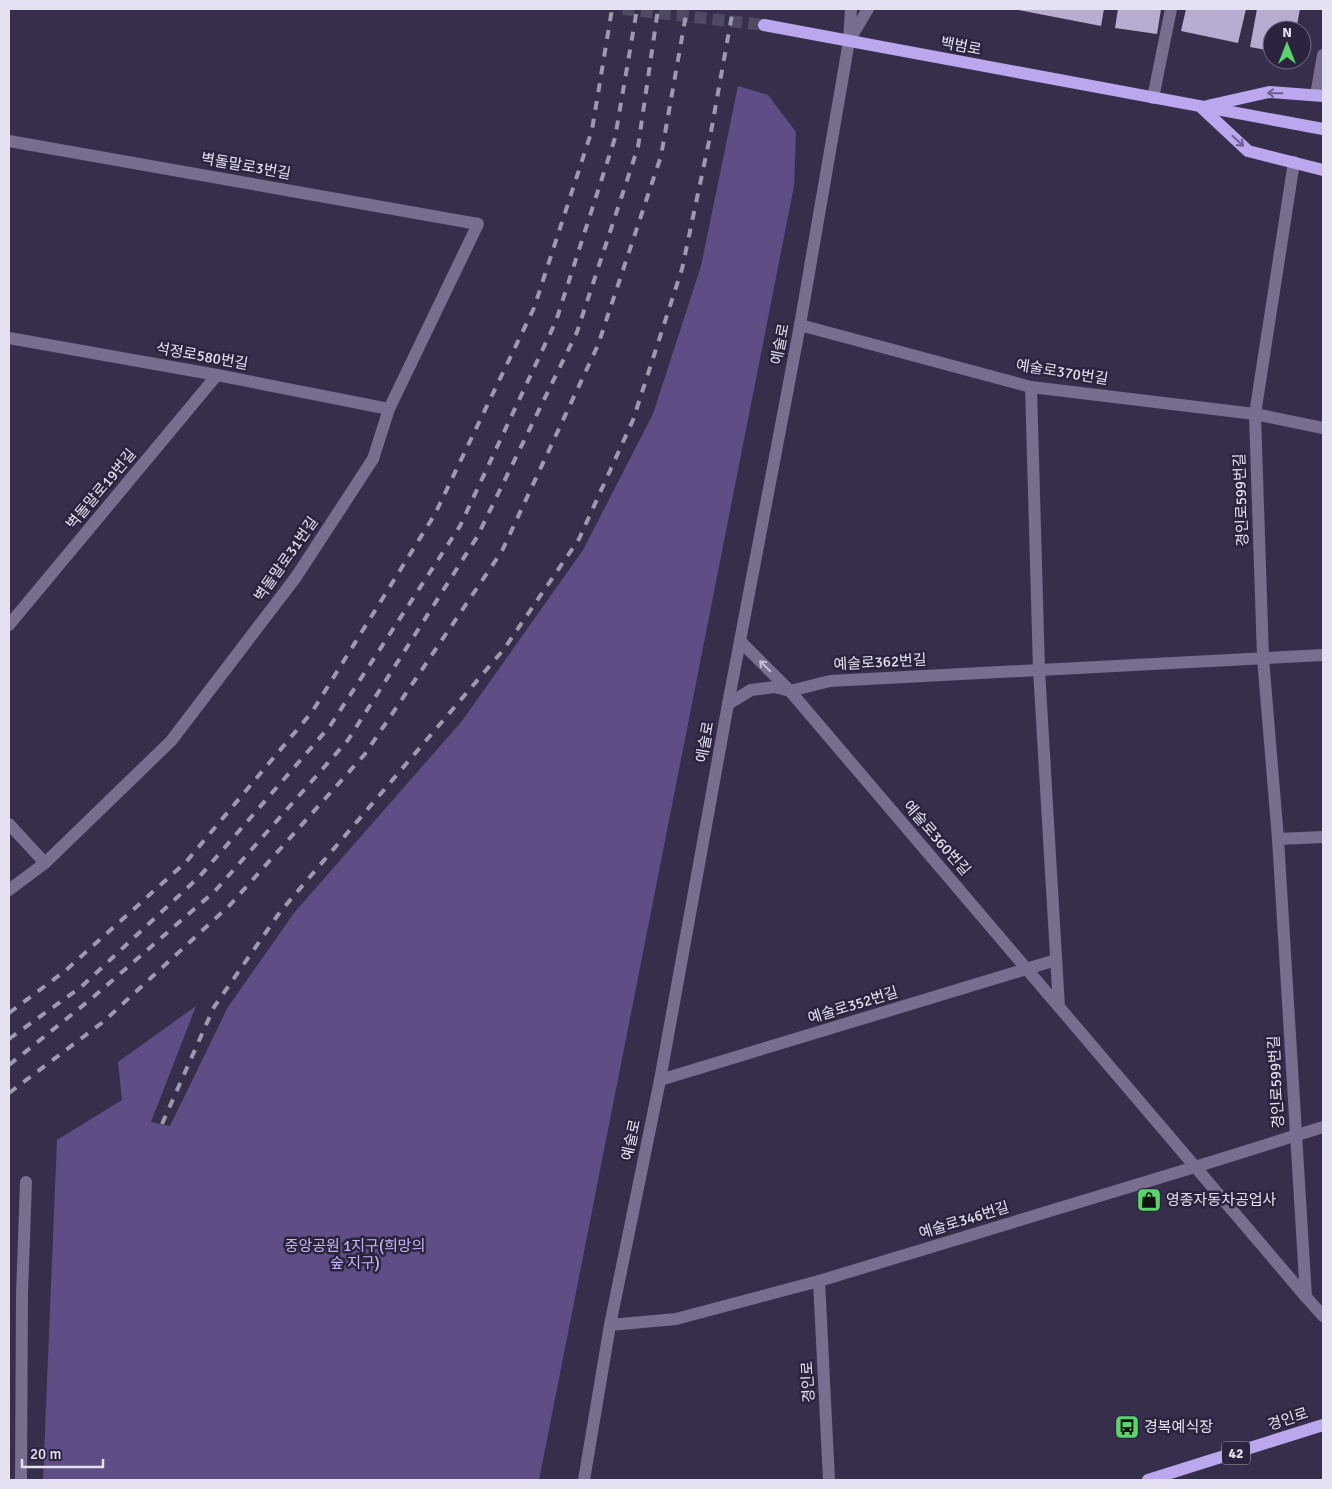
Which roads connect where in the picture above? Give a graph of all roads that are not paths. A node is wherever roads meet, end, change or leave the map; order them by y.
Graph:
1 (851, 9) edge
2 (868, 9) edge
3 (1171, 9) edge
4 (764, 25) tunnel mouth
5 (849, 42) junction
6 (1323, 55) edge
7 (1320, 95) edge
8 (1153, 98) junction
9 (1202, 108) junction
10 (1323, 129) edge
11 (9, 141) edge
12 (1294, 162) junction
13 (1323, 170) edge
14 (478, 224) joint
15 (800, 325) junction
16 (9, 338) edge
17 (217, 375) junction
18 (1031, 387) junction
19 (389, 409) junction
20 (1255, 414) junction
21 (1323, 428) edge
22 (9, 625) edge
23 (740, 641) junction
24 (1323, 655) edge
25 (1263, 658) junction
26 (1039, 670) junction
27 (790, 691) junction
28 (728, 704) junction
29 (9, 824) edge
30 (1323, 837) edge
31 (1278, 839) junction
32 (45, 863) junction
33 (9, 890) edge
34 (1056, 960) junction
35 (1027, 969) junction
36 (1059, 1007) junction
37 (660, 1080) junction
38 (1323, 1126) edge
39 (1295, 1135) junction
40 (1195, 1167) junction
41 (26, 1182) dead end
42 (819, 1281) junction
43 (1306, 1297) junction
44 (1323, 1316) edge
45 (610, 1325) junction
46 (1323, 1425) edge
47 (21, 1480) edge
48 (584, 1480) edge
49 (829, 1480) edge
50 (1148, 1480) edge

1 - 5 street, 예술로
2 - 5 street
3 - 8 street
4 - 5 main road, 백범로
5 - 8 main road, 백범로
5 - 15 street, 예술로
6 - 7 street
7 -> 9 main road, 백범로
8 - 9 main road, 백범로
9 - 10 main road, 백범로
9 -> 12 main road
11 - 14 street, 벽돌말로3번길
12 - 13 main road
12 - 20 street, 경인로599번길
14 - 19 street, 벽돌말로31번길
15 - 18 street, 예술로370번길
15 - 23 street, 예술로
16 - 17 street, 석정로580번길
17 - 19 street, 석정로580번길
17 - 22 street, 벽돌말로19번길
18 - 20 street, 예술로370번길
18 - 26 street
19 - 32 street, 벽돌말로31번길
20 - 21 street, 예술로370번길
20 - 25 street, 경인로599번길
27 -> 23 street, 예술로360번길
23 - 28 street, 예술로
24 - 25 street, 예술로362번길
25 - 26 street, 예술로362번길
25 - 31 street, 경인로599번길
26 - 27 street, 예술로362번길
26 - 34 street
27 - 28 street, 예술로362번길
27 - 35 street, 예술로360번길
28 - 37 street, 예술로
29 - 32 street
30 - 31 street
31 - 39 street, 경인로599번길
32 - 33 street, 벽돌말로31번길
34 - 35 street, 예술로352번길
34 - 36 street
35 - 36 street, 예술로360번길
35 - 37 street, 예술로352번길
36 - 40 street, 예술로360번길
37 - 45 street, 예술로
38 - 39 street, 예술로346번길
39 - 40 street, 예술로346번길
39 - 43 street, 경인로599번길
40 - 42 street, 예술로346번길
40 - 43 street, 예술로360번길
41 - 47 street
42 - 45 street, 예술로346번길
42 - 49 street, 경인로
43 - 44 street
45 - 48 street, 예술로
46 - 50 main road, 경인로 / 42

